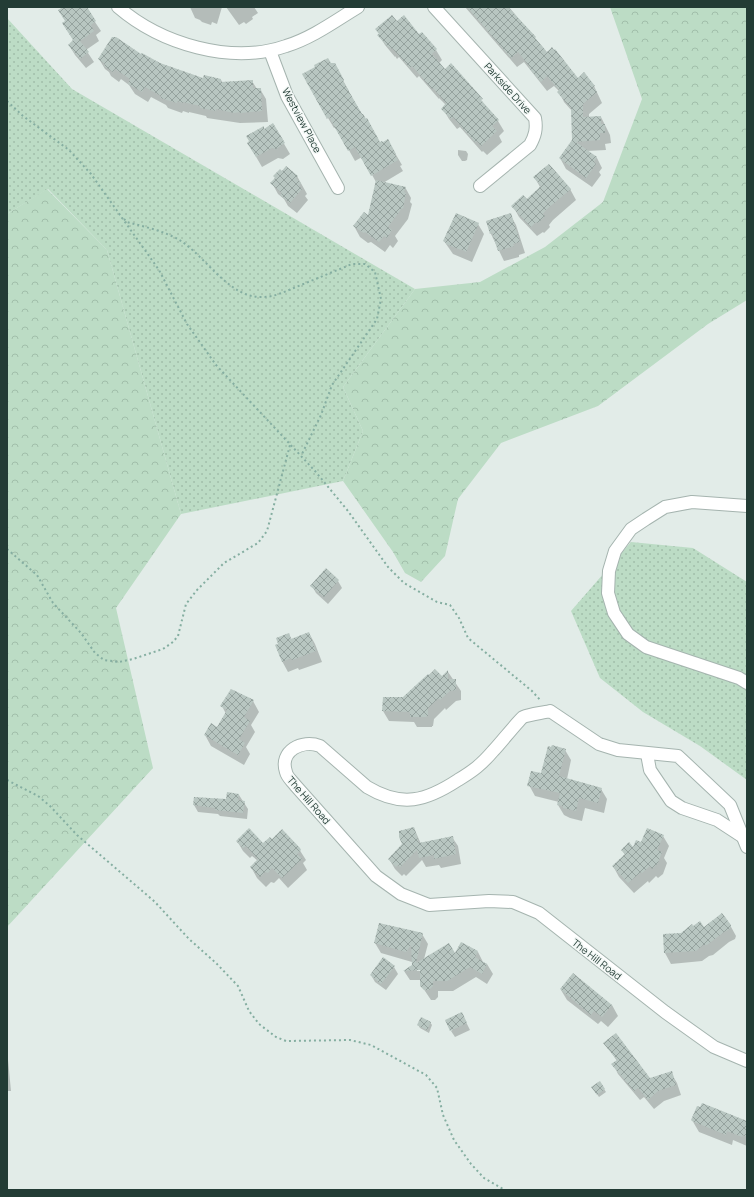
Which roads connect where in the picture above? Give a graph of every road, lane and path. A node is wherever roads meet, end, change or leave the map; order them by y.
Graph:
1 (118, 7) edge
2 (358, 7) edge
3 (434, 7) edge
4 (270, 51) junction
5 (7, 101) edge
6 (480, 186) dead end
7 (338, 188) dead end
8 (118, 211) junction
9 (290, 445) junction
10 (301, 456) junction
11 (747, 506) edge
12 (7, 549) edge
13 (747, 684) edge
14 (550, 711) junction
15 (647, 754) junction
16 (7, 780) edge
17 (745, 842) edge
18 (747, 1061) edge
19 (505, 1190) edge

1 - 4 street
2 - 4 street
3 - 6 street, Parkside Drive
4 - 7 street, Westview Place
5 - 8 path
8 - 9 path
8 - 10 path
9 - 10 path
9 - 12 path
10 - 14 path
11 - 13 street
14 - 15 street
14 - 18 street, The Hill Road
15 - 17 street
15 - 17 street
16 - 19 path

